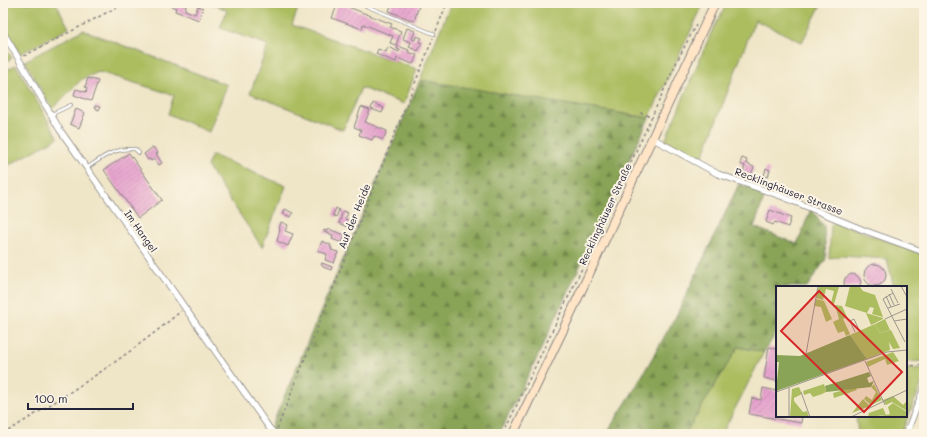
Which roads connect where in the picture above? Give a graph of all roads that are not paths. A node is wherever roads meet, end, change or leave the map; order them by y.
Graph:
1 (358, 3) edge
2 (715, 3) edge
3 (3, 32) edge
4 (434, 34) road end
5 (71, 105) dead end
6 (51, 115) junction
7 (652, 138) junction
8 (139, 153) dead end
9 (86, 168) junction
10 (924, 252) edge
11 (924, 388) edge
12 (275, 434) edge
13 (513, 434) edge
14 (906, 434) edge

1 - 4 lane
2 - 7 main road, Recklinghäuser Straße
3 - 6 street, Im Hangel
5 - 6 lane
6 - 9 street, Im Hangel
7 - 10 street, Recklinghäuser Strasse
7 - 13 main road, Recklinghäuser Straße
8 - 9 lane
9 - 12 street, Im Hangel
11 - 14 street

